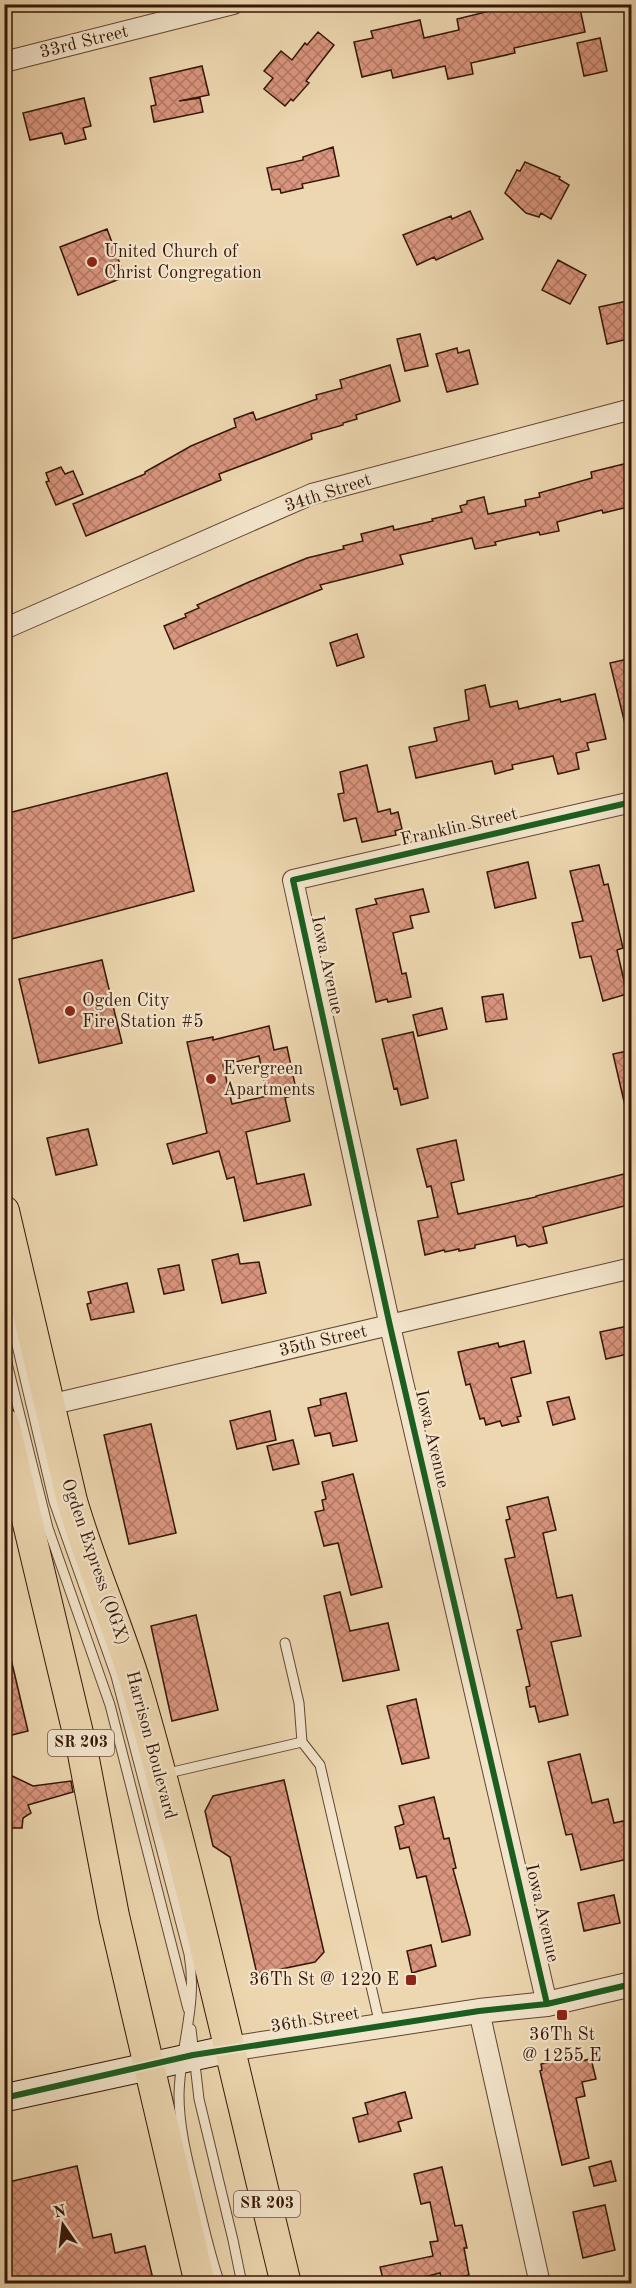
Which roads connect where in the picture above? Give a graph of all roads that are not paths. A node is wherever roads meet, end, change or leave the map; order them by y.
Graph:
1 (233, 4) edge
2 (4, 62) edge
3 (632, 409) edge
4 (4, 629) edge
5 (632, 802) edge
6 (293, 880) joint
7 (4, 1211) edge
8 (632, 1268) edge
9 (4, 1290) edge
10 (390, 1326) junction
11 (4, 1351) edge
12 (49, 1405) junction
13 (4, 1423) edge
14 (285, 1643) dead end
15 (302, 1742) junction
16 (159, 1775) junction
17 (632, 1984) edge
18 (547, 2004) junction
19 (479, 2011) junction
20 (190, 2019) junction
21 (380, 2025) junction
22 (229, 2049) junction
23 (188, 2056) junction
24 (148, 2065) junction
25 (4, 2098) edge
26 (200, 2283) edge
27 (220, 2283) edge
28 (242, 2283) edge
29 (286, 2283) edge
30 (540, 2283) edge

1 - 2 street, 33rd Street
3 - 4 street, 34th Street
5 - 6 street, Franklin Street
6 - 10 street, Iowa Avenue
7 - 12 main road, Harrison Boulevard / SR 203
8 - 10 street, 35th Street
9 - 20 lane, Ogden Express (OGX)
10 - 12 street, 35th Street
10 - 18 street, Iowa Avenue
11 - 20 lane, Ogden Express (OGX)
12 - 16 main road, Harrison Boulevard / SR 203
13 - 24 main road, SR 203
14 - 15 lane
15 - 16 lane
15 - 21 lane
16 - 22 main road, Harrison Boulevard / SR 203
17 - 18 street, 36th Street
18 - 19 street, 36th Street
19 - 21 street, 36th Street
19 - 30 street
20 - 23 lane, Ogden Express (OGX)
21 - 22 street, 36th Street
22 - 23 main road, 36th Street
22 - 29 main road, Harrison Boulevard / SR 203
23 - 24 main road, 36th Street
23 - 27 lane, Ogden Express (OGX)
23 - 28 lane, Ogden Express (OGX)
24 - 25 main road, 36th Street
24 - 26 main road, SR 203

